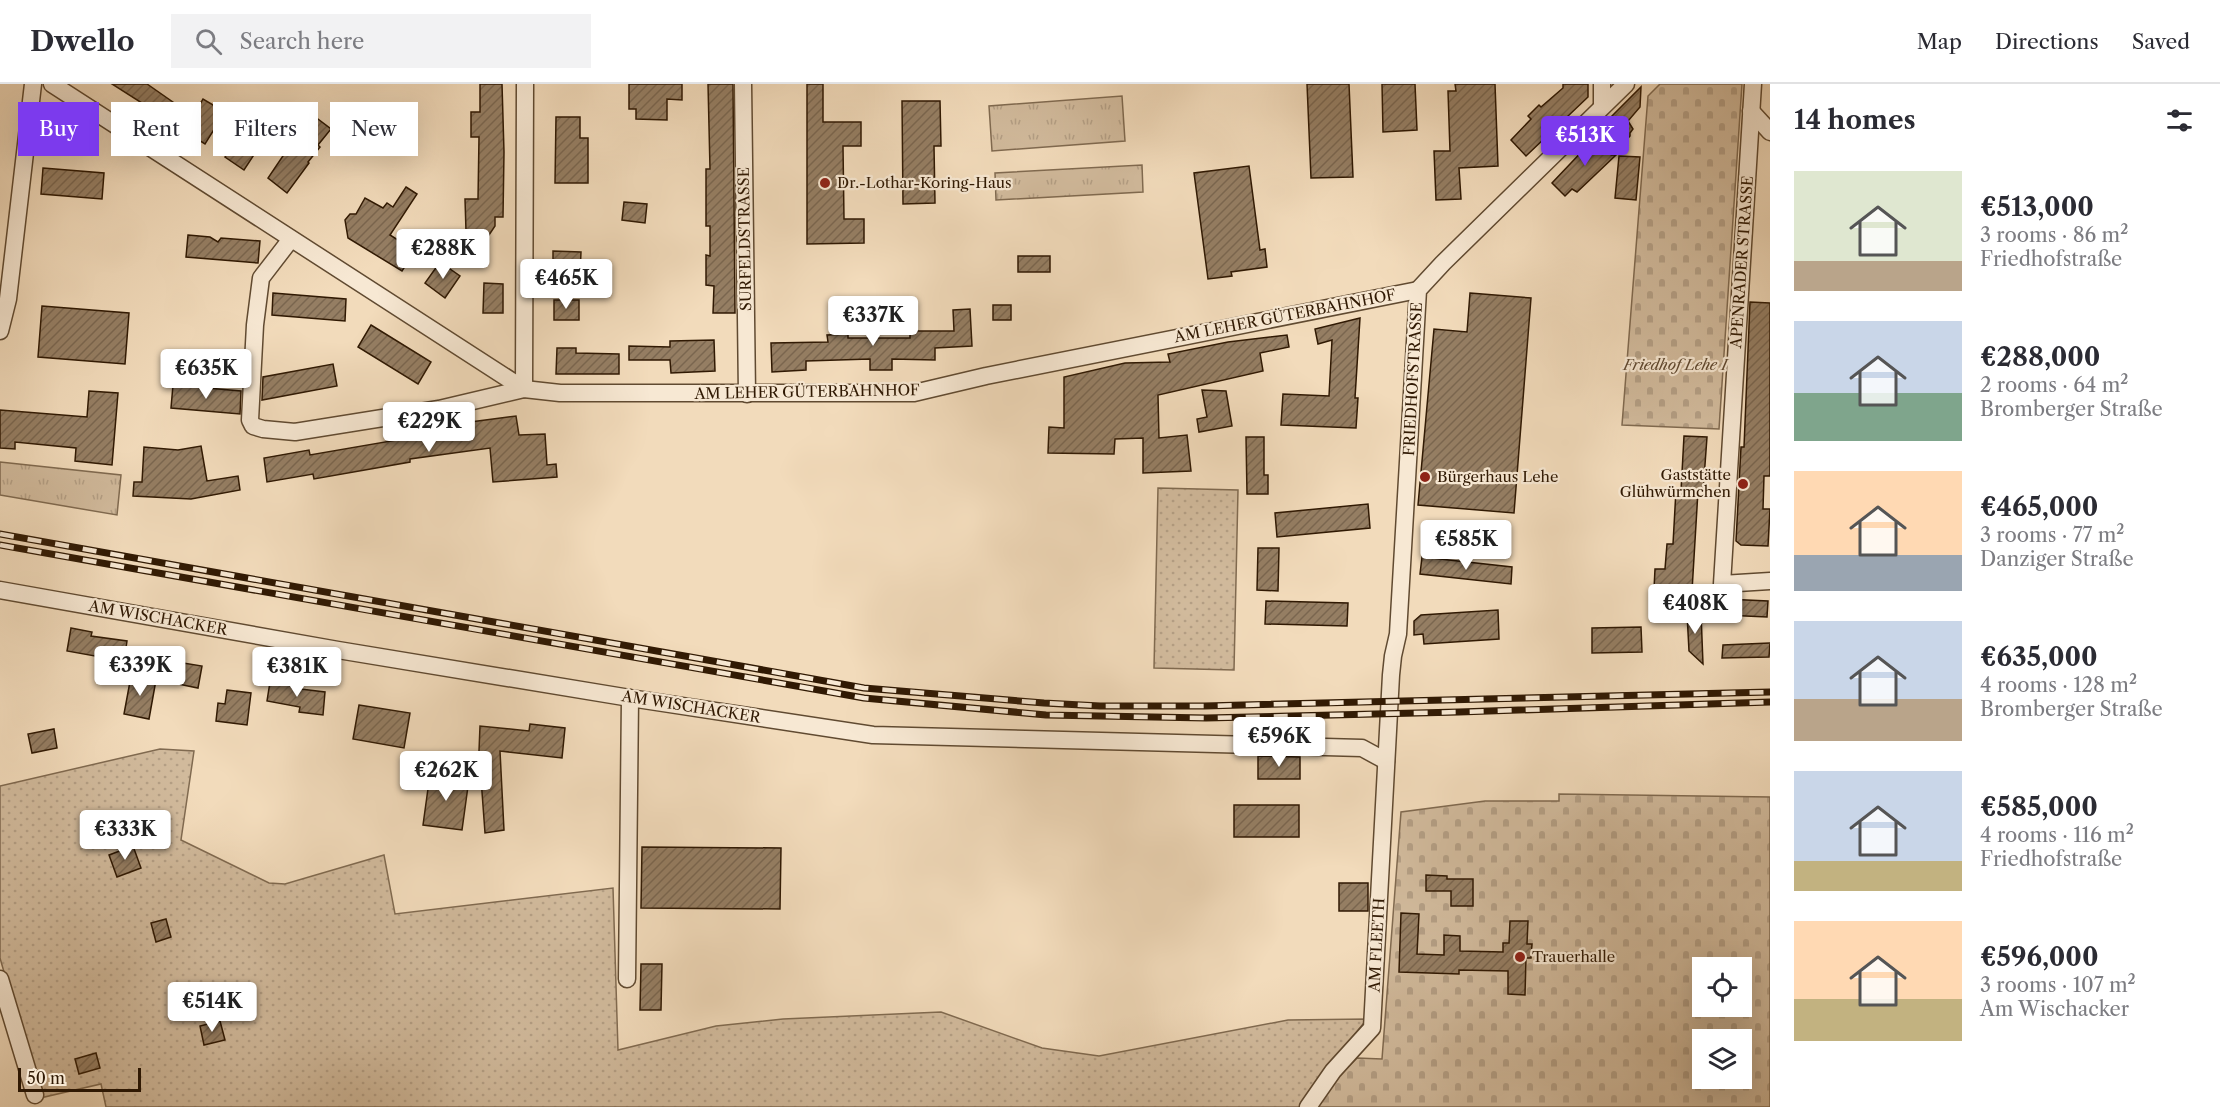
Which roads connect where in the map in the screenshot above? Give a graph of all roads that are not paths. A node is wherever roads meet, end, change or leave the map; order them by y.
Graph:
1 (33, 84) edge
2 (52, 84) edge
3 (525, 84) edge
4 (743, 84) edge
5 (1602, 84) edge
6 (1626, 84) edge
7 (1753, 84) edge
8 (1602, 106) junction
9 (1751, 111) junction
10 (1770, 132) edge
11 (291, 239) junction
12 (1418, 290) junction
13 (0, 331) edge
14 (524, 389) junction
15 (747, 394) junction
16 (1770, 581) edge
17 (0, 590) edge
18 (630, 698) junction
19 (1386, 760) junction
20 (0, 979) edge
21 (627, 979) dead end
22 (35, 1095) dead end
23 (1308, 1107) edge

1 - 13 street
2 - 11 street
3 - 14 street
4 - 15 street, SURFELDSTRASSE
5 - 8 street
6 - 8 street, FRIEDHOFSTRASSE
7 - 9 street, APENRADER STRASSE
8 - 12 street, FRIEDHOFSTRASSE
9 - 10 street
9 - 16 street, APENRADER STRASSE
11 - 14 street
11 - 14 street, AM LEHER GÜTERBAHNHOF
12 - 15 street, AM LEHER GÜTERBAHNHOF
12 - 19 street, FRIEDHOFSTRASSE
14 - 15 street, AM LEHER GÜTERBAHNHOF
17 - 18 street, AM WISCHACKER
18 - 19 street, AM WISCHACKER
18 - 21 street
19 - 23 street, AM FLEETH
20 - 22 street

